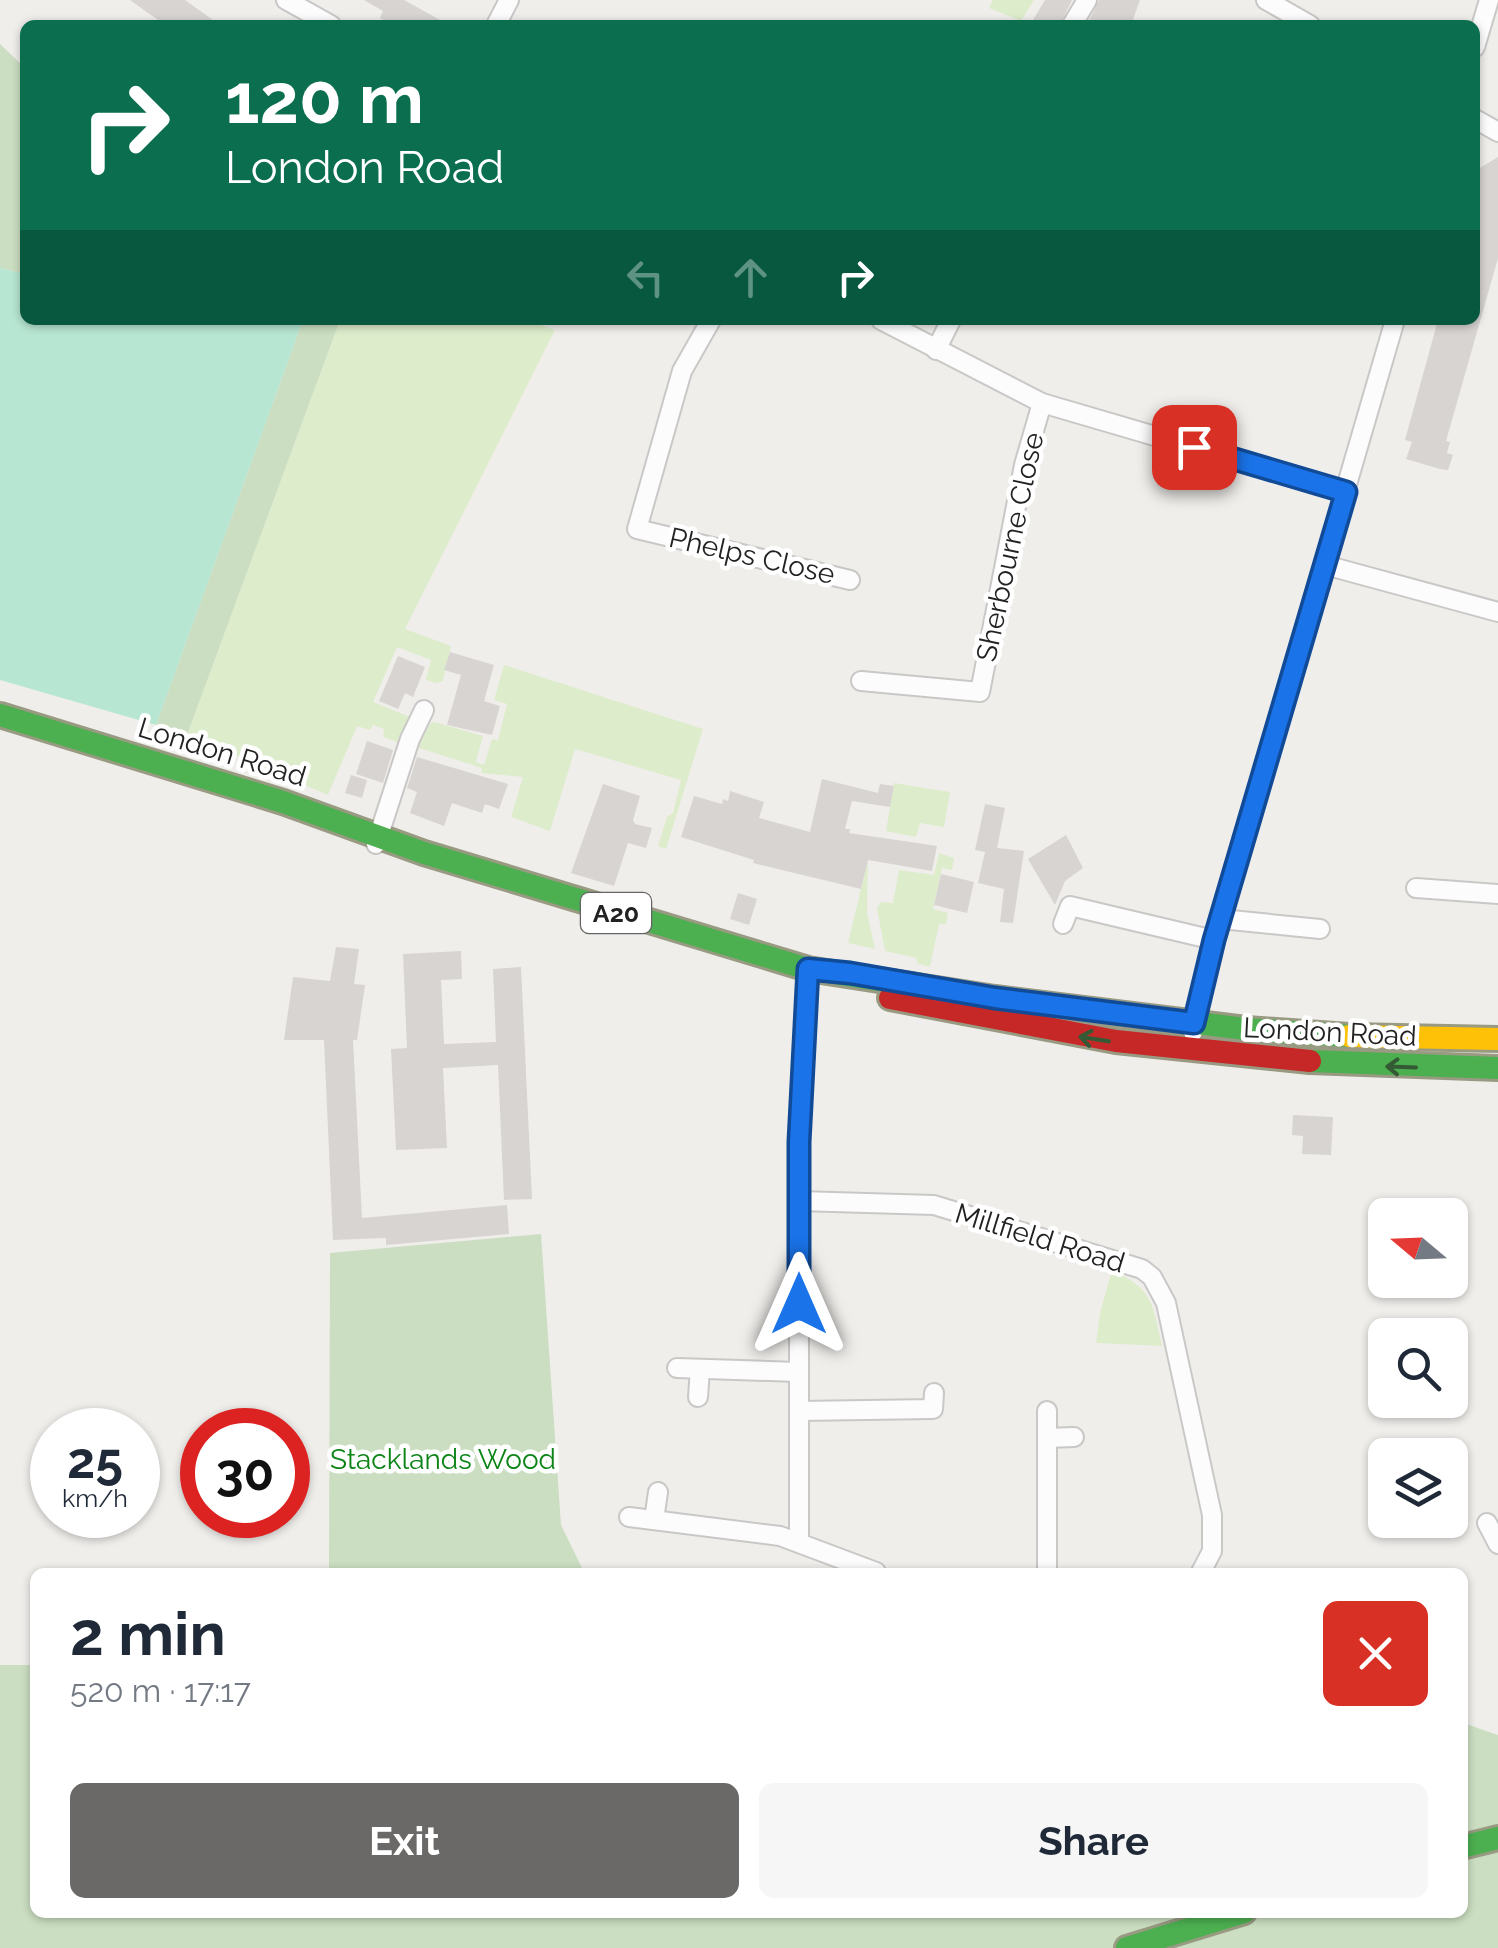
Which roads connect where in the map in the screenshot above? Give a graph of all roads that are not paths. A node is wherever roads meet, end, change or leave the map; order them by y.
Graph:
1 (286, 0) edge
2 (1266, 0) edge
3 (1488, 0) edge
4 (322, 20) edge
5 (1301, 20) edge
6 (1480, 29) edge
7 (708, 325) edge
8 (890, 325) edge
9 (948, 325) edge
10 (1395, 325) edge
11 (936, 350) junction
12 (1042, 403) junction
13 (1346, 492) junction
14 (1325, 564) junction
15 (850, 580) dead end
16 (1498, 612) edge
17 (860, 681) dead end
18 (424, 710) dead end
19 (0, 715) edge
20 (0, 729) edge
21 (377, 840) junction
22 (1416, 888) dead end
23 (1498, 894) edge
24 (1221, 919) junction
25 (1063, 924) dead end
26 (1320, 929) dead end
27 (1214, 940) junction
28 (808, 969) junction
29 (1194, 1023) junction
30 (1498, 1039) edge
31 (1190, 1052) junction
32 (1498, 1068) edge
33 (799, 1200) junction
34 (677, 1368) dead end
35 (700, 1369) junction
36 (798, 1372) junction
37 (934, 1393) dead end
38 (698, 1397) dead end
39 (799, 1411) junction
40 (1048, 1411) dead end
41 (1074, 1437) dead end
42 (1048, 1438) junction
43 (658, 1492) dead end
44 (630, 1517) dead end
45 (654, 1520) junction
46 (1487, 1524) dead end
47 (799, 1540) junction
48 (1493, 1548) edge
49 (863, 1568) edge
50 (1047, 1568) edge
51 (1203, 1568) edge
52 (1498, 1838) edge
53 (1468, 1845) edge
54 (1224, 1918) edge
55 (1127, 1948) edge

1 - 4 street
2 - 5 street
3 - 6 street
7 - 15 street, Phelps Close
8 - 11 street
9 - 11 street
10 - 13 street
11 - 12 street
12 - 13 street
12 - 17 street, Sherbourne Close
13 - 14 street
14 - 16 street
14 - 24 street
18 - 21 street
19 - 21 main road, London Road / A20
20 - 21 main road, London Road / A20
21 - 28 main road, London Road / A20
22 - 23 street
24 - 26 street
24 - 27 street
25 - 27 street
27 - 29 street
28 - 29 main road, London Road / A20
31 -> 28 main road, London Road / A20
28 - 33 street
29 - 30 main road, London Road / A20
29 - 31 street
32 -> 31 main road, London Road / A20
33 - 36 street
33 - 51 street, Millfield Road
34 - 35 street
35 - 36 street
35 - 38 street
36 - 39 street
37 - 39 street
39 - 47 street
40 - 42 street
41 - 42 street
42 - 50 street
43 - 45 street
44 - 45 street
45 - 47 street
46 - 48 street
47 - 49 street
52 - 53 main road
54 - 55 main road

